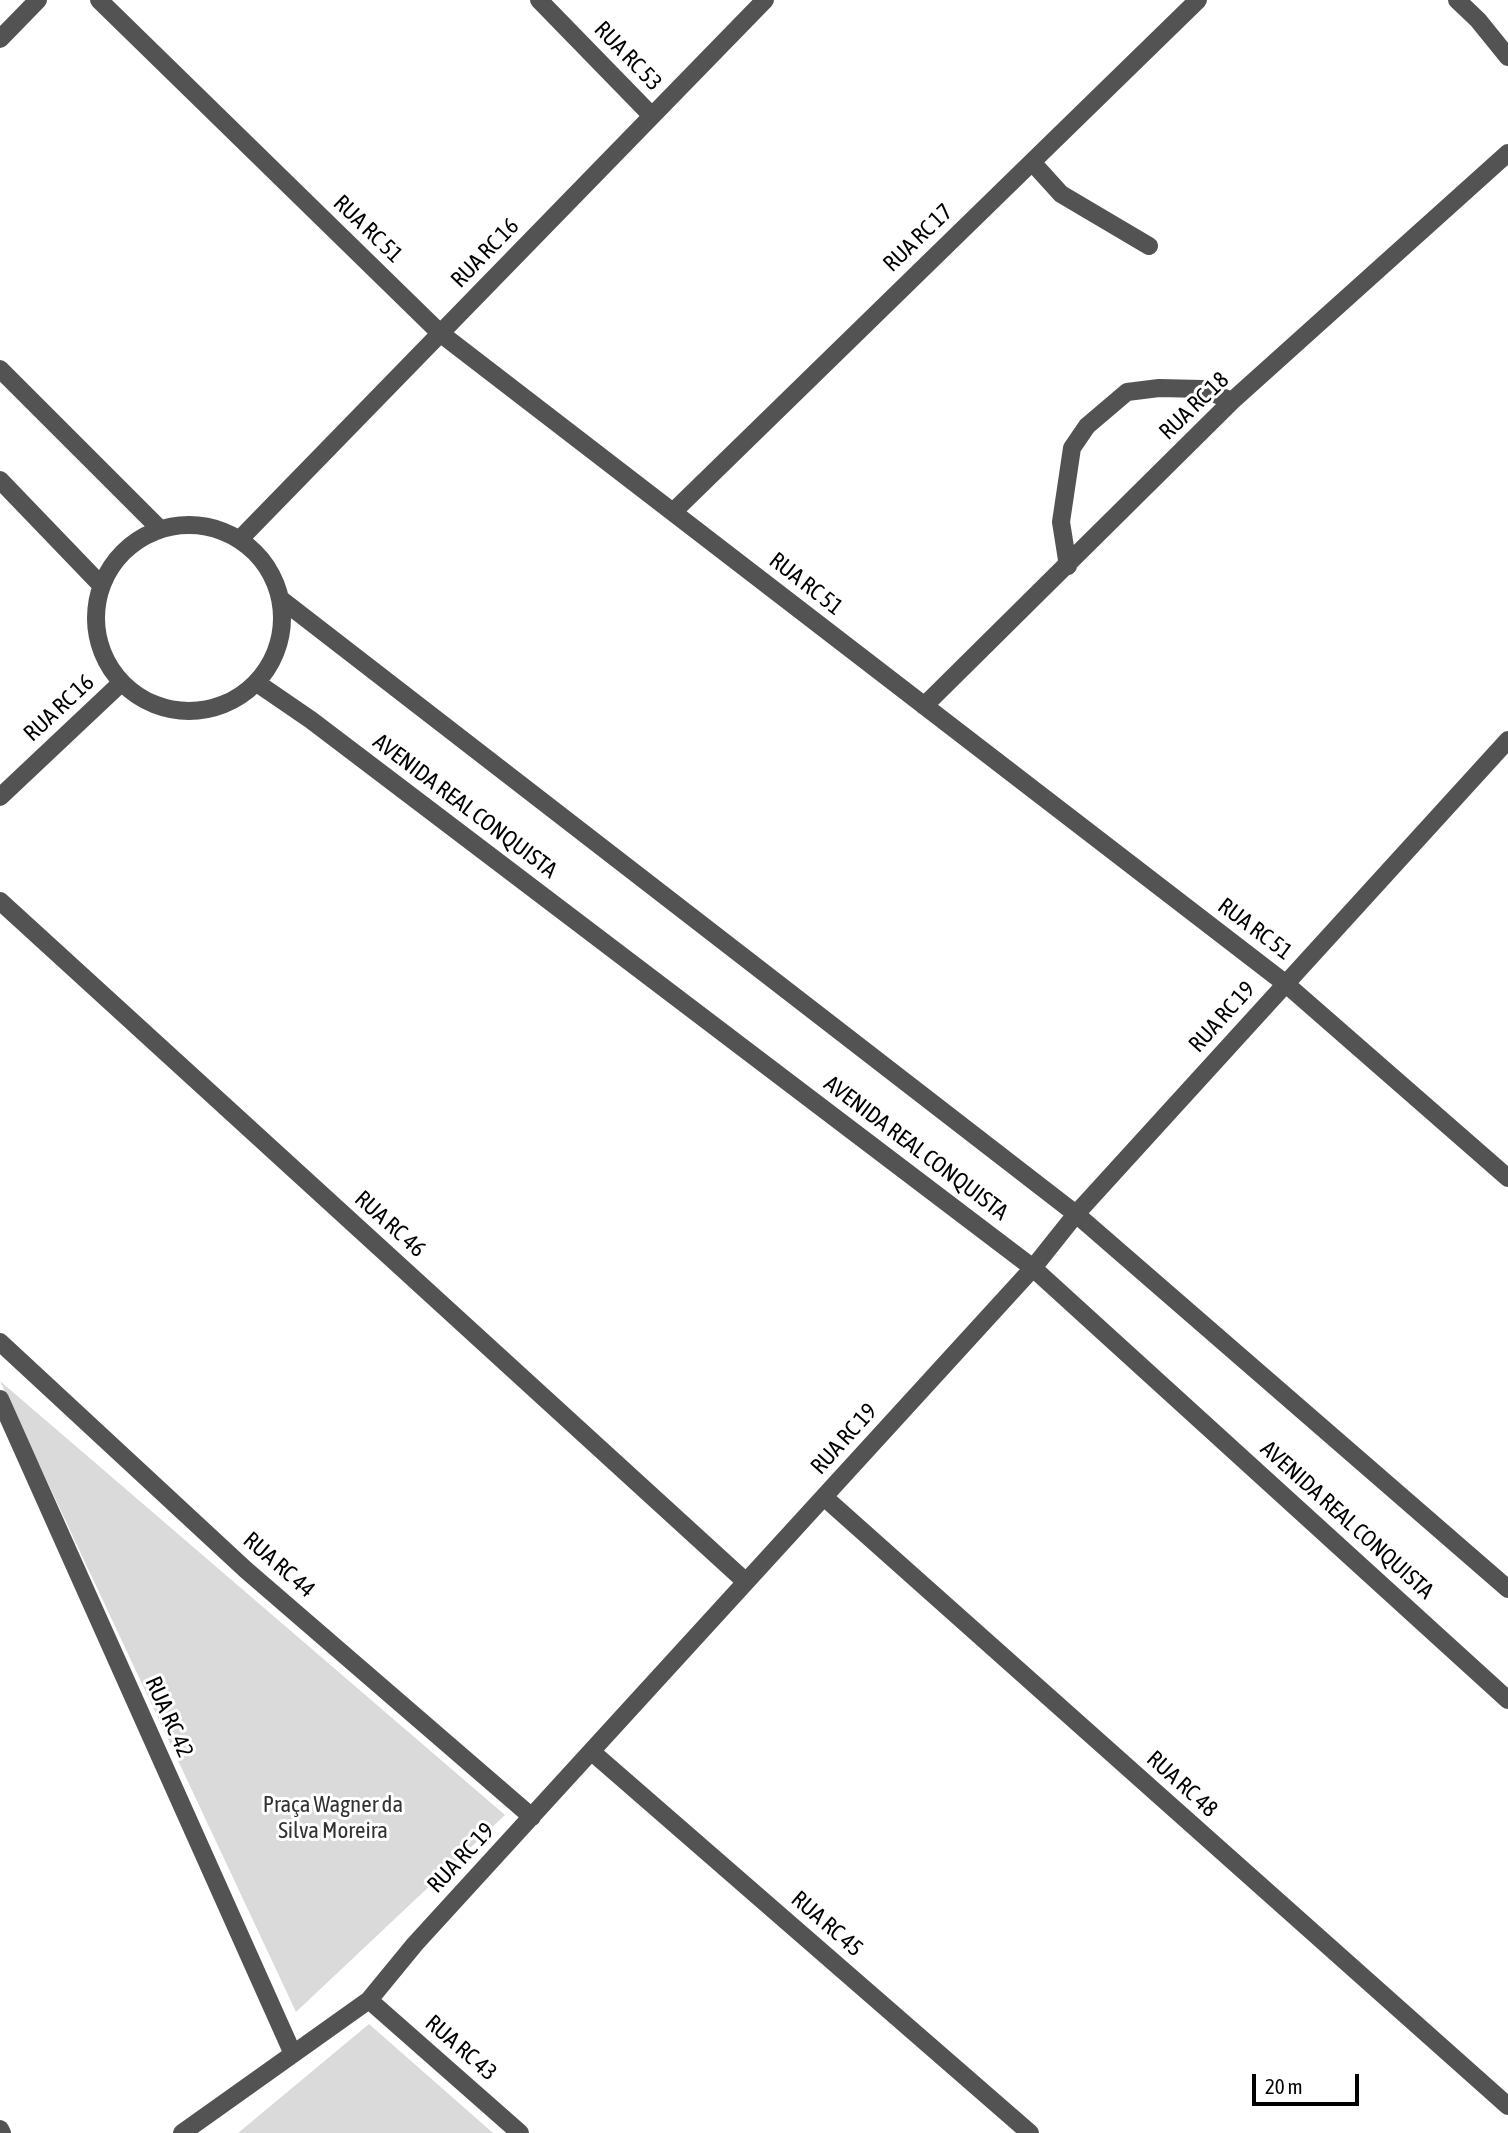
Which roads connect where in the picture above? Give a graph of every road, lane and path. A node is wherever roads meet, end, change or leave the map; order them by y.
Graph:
1 (38, 0) edge
2 (99, 0) edge
3 (539, 0) edge
4 (765, 0) edge
5 (1198, 0) edge
6 (1457, 0) edge
7 (0, 39) edge
8 (1508, 57) edge
9 (652, 116) junction
10 (1508, 153) edge
11 (1032, 162) junction
12 (1149, 246) dead end
13 (440, 333) junction
14 (0, 369) edge
15 (1232, 401) junction
16 (0, 480) edge
17 (673, 512) junction
18 (160, 529) junction
19 (240, 539) junction
20 (1068, 566) junction
21 (101, 585) junction
22 (282, 600) junction
23 (121, 683) junction
24 (257, 683) junction
25 (924, 706) junction
26 (1508, 740) edge
27 (0, 797) edge
28 (0, 901) edge
29 (1286, 984) junction
30 (1508, 1178) edge
31 (1076, 1214) junction
32 (1034, 1268) junction
33 (0, 1342) edge
34 (0, 1399) edge
35 (824, 1497) junction
36 (746, 1582) junction
37 (1508, 1589) edge
38 (1508, 1700) edge
39 (592, 1752) junction
40 (532, 1817) junction
41 (369, 2000) junction
42 (293, 2054) junction
43 (1508, 2106) edge
44 (182, 2133) edge
45 (520, 2133) edge
46 (1030, 2133) edge

1 - 7 street
2 - 13 street, RUA RC 51
3 - 9 street, RUA RC 53
4 - 9 street, RUA RC 16
5 - 11 street, RUA RC 17
6 - 8 street
9 - 13 street, RUA RC 16
10 - 15 street, RUA RC 18
11 - 12 street
11 - 17 street, RUA RC 17
13 - 17 street, RUA RC 51
13 - 19 street, RUA RC 16
14 - 18 street
15 - 20 street, RUA RC 18
15 - 20 street
16 - 21 street
17 - 25 street, RUA RC 51
18 - 19 street
18 - 21 street
19 - 22 street
20 - 25 street, RUA RC 18
21 - 23 street
22 - 24 street
22 - 31 street, AVENIDA REAL CONQUISTA
23 - 24 street
23 - 27 street, RUA RC 16
24 - 32 street, AVENIDA REAL CONQUISTA
25 - 29 street, RUA RC 51
26 - 29 street, RUA RC 19
28 - 36 street, RUA RC 46
29 - 30 street, RUA RC 51
29 - 31 street, RUA RC 19
31 - 32 street, RUA RC 19
31 - 37 street, AVENIDA REAL CONQUISTA
32 - 35 street, RUA RC 19
32 - 38 street, AVENIDA REAL CONQUISTA
33 - 40 street, RUA RC 44
34 - 42 street, RUA RC 42
35 - 36 street, RUA RC 19
35 - 43 street, RUA RC 48
36 - 39 street, RUA RC 19
39 - 40 street, RUA RC 19
39 - 46 street, RUA RC 45
40 - 41 street, RUA RC 19
41 - 42 street, RUA RC 19
41 - 45 street, RUA RC 43
42 - 44 street, RUA RC 19

